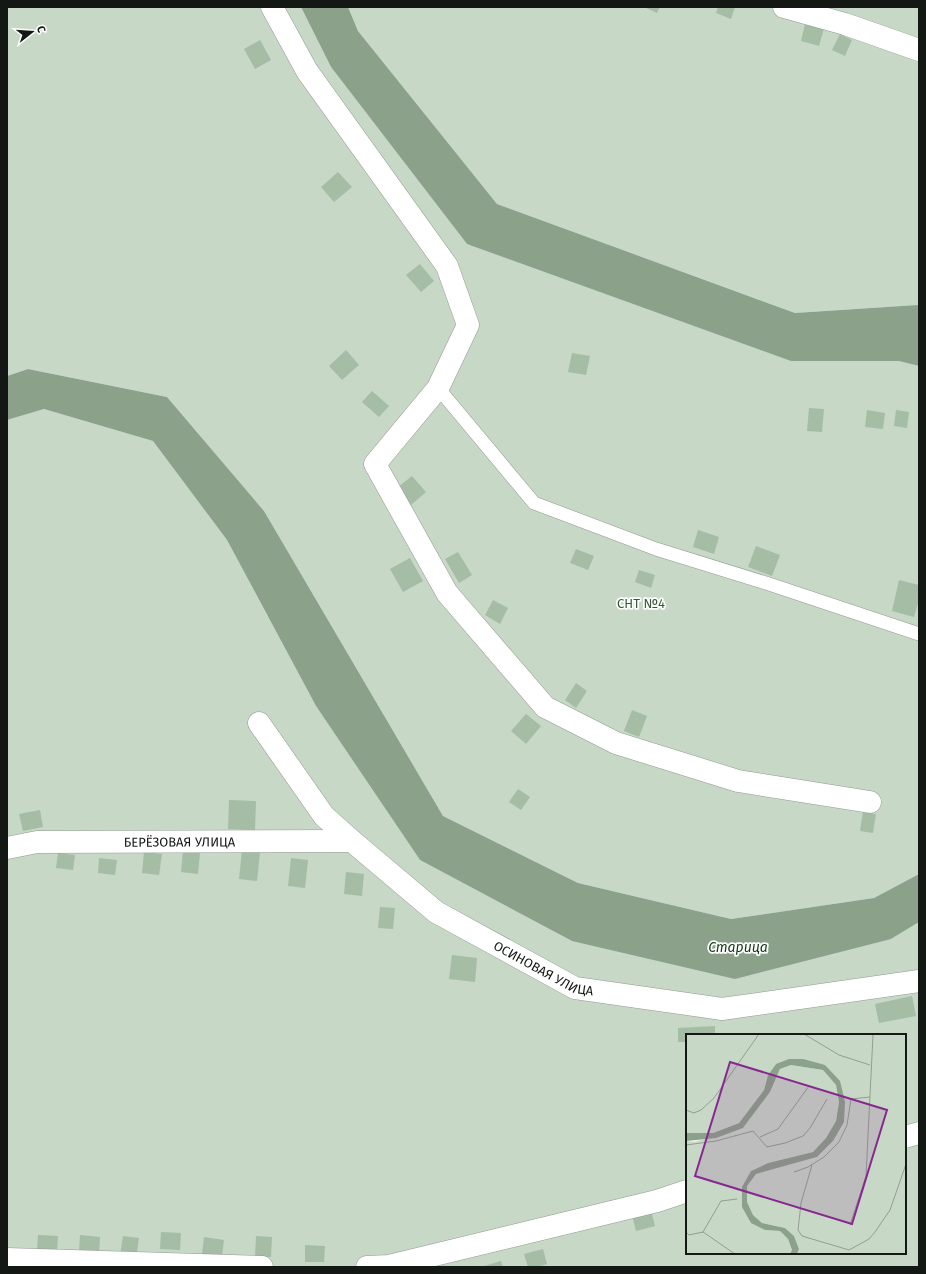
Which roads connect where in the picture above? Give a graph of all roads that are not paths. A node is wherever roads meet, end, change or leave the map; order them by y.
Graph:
1 (272, 7) edge
2 (784, 7) edge
3 (919, 50) edge
4 (438, 388) junction
5 (919, 634) edge
6 (259, 723) dead end
7 (870, 802) dead end
8 (352, 841) junction
9 (7, 848) edge
10 (919, 981) edge
11 (919, 1133) edge
12 (906, 1137) edge
13 (686, 1191) edge
14 (7, 1259) edge
15 (262, 1267) edge
16 (367, 1267) edge

1 - 4 street
2 - 3 street
4 - 5 lane
4 - 7 street
6 - 8 street, ОСИНОВАЯ УЛИЦА
8 - 9 street, БЕРЁЗОВАЯ УЛИЦА
8 - 10 street, ОСИНОВАЯ УЛИЦА
11 - 12 street
13 - 16 street
14 - 15 street

